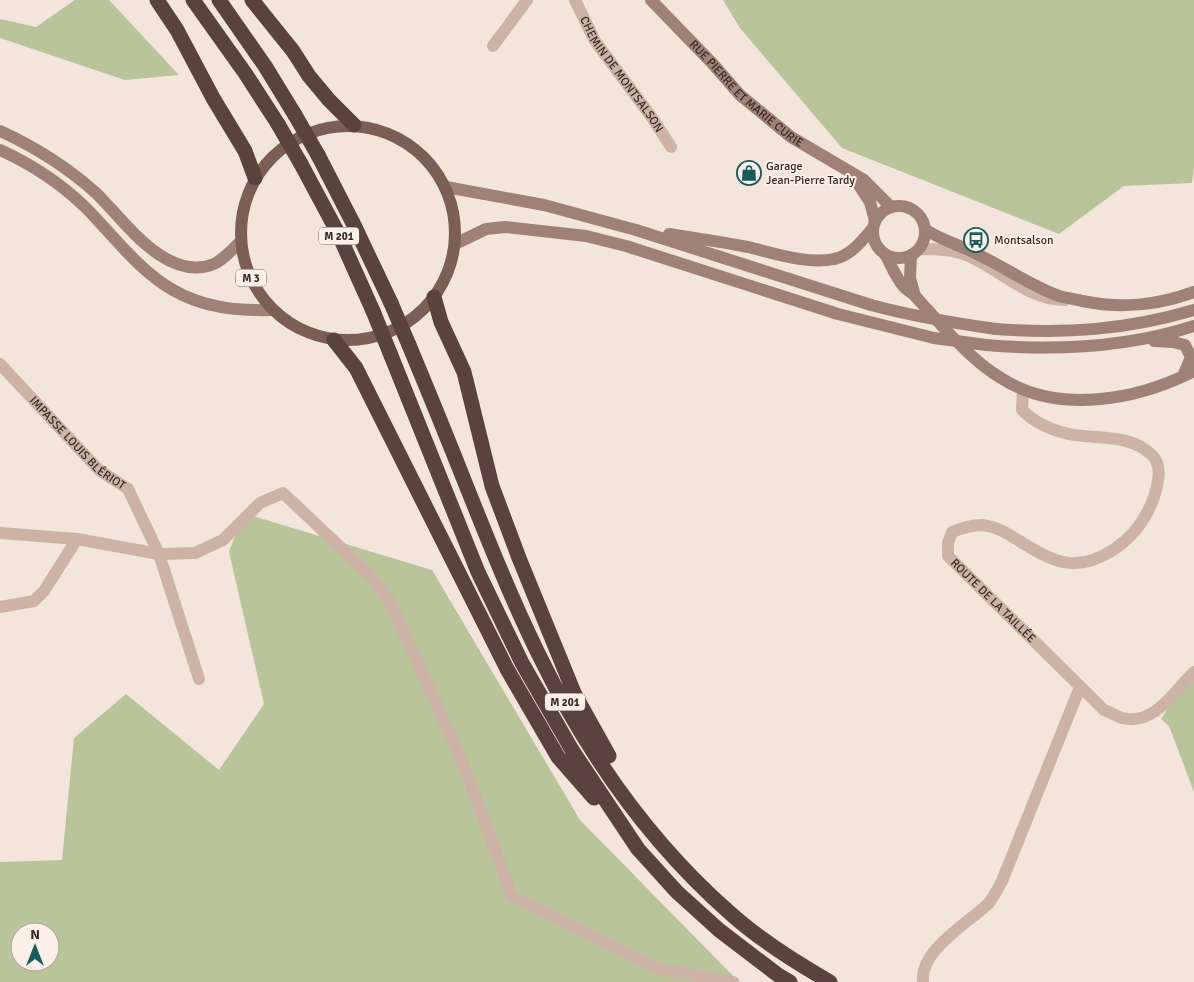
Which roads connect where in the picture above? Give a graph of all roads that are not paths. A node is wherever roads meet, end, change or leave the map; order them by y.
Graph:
1 (157, 0) edge
2 (193, 0) edge
3 (219, 0) edge
4 (252, 0) edge
5 (527, 0) edge
6 (575, 0) edge
7 (651, 0) edge
8 (494, 46) dead end
9 (354, 125) junction
10 (0, 131) edge
11 (670, 147) dead end
12 (0, 150) edge
13 (852, 174) junction
14 (255, 178) junction
15 (446, 187) junction
16 (890, 206) junction
17 (874, 225) junction
18 (636, 230) junction
19 (926, 230) junction
20 (240, 242) junction
21 (455, 244) junction
22 (915, 252) junction
23 (885, 254) junction
24 (1194, 292) edge
25 (915, 296) junction
26 (434, 298) junction
27 (1072, 299) junction
28 (273, 310) junction
29 (1194, 310) edge
30 (1194, 326) edge
31 (1143, 339) junction
32 (334, 340) junction
33 (0, 364) edge
34 (1189, 374) edge
35 (1023, 390) junction
36 (0, 533) edge
37 (77, 539) junction
38 (159, 554) junction
39 (0, 607) edge
40 (1194, 672) edge
41 (199, 679) dead end
42 (1080, 687) junction
43 (638, 849) junction
44 (714, 898) junction
45 (732, 982) edge
46 (790, 982) edge
47 (830, 982) edge
48 (924, 982) edge

1 - 14 highway
2 - 43 highway, M 201, bridge
3 - 44 highway, M 201, bridge
4 - 9 highway
5 - 8 street
6 - 11 street, CHEMIN DE MONTSALSON
7 - 13 main road, RUE PIERRE ET MARIE CURIE
9 - 14 main road, M 3
9 - 15 main road, M 3
10 - 20 main road, M 3
12 - 28 main road
13 - 16 main road, RUE PIERRE ET MARIE CURIE
13 - 17 main road
14 - 20 main road, M 3
15 - 18 main road
15 - 21 main road, M 3
16 - 17 main road
16 - 19 main road
17 - 18 main road
17 - 23 main road
18 - 29 main road, bridge
19 - 22 main road
19 - 27 main road
20 - 28 main road, M 3
21 - 26 main road, M 3
21 - 31 main road, bridge
22 - 23 main road
22 - 25 main road
22 - 27 street
23 - 25 main road
24 - 27 main road
25 - 35 main road
26 - 32 main road, M 3
26 - 44 highway
28 - 32 main road, M 3
30 - 31 main road
31 - 34 main road
32 - 43 highway
33 - 38 street, IMPASSE LOUIS BLÉRIOT
34 - 35 main road
35 - 42 street, ROUTE DE LA TAILLÉE
36 - 37 street
37 - 38 street
37 - 39 street
38 - 41 street, IMPASSE LOUIS BLÉRIOT
38 - 45 street
40 - 42 street, ROUTE DE LA TAILLÉE
42 - 48 street
43 - 46 highway, M 201
44 - 47 highway, M 201

